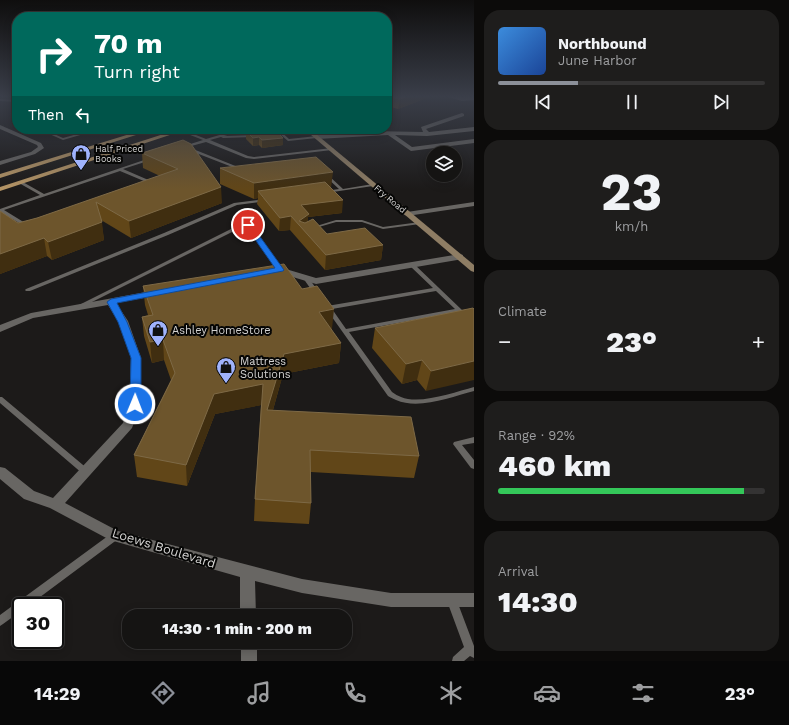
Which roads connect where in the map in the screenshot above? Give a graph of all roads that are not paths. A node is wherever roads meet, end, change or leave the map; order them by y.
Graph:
1 (2, 128) edge
2 (423, 128) edge
3 (471, 129) edge
4 (12, 132) edge
5 (474, 133) edge
6 (16, 134) edge
7 (50, 134) edge
8 (83, 134) edge
9 (136, 134) edge
10 (170, 134) edge
11 (191, 134) edge
12 (221, 134) edge
13 (227, 134) edge
14 (282, 134) edge
15 (313, 134) edge
16 (358, 134) edge
17 (390, 134) joint
18 (426, 134) junction
19 (259, 135) edge
20 (218, 137) junction
21 (317, 137) junction
22 (206, 141) junction
23 (474, 141) edge
24 (185, 147) junction
25 (332, 149) junction
26 (178, 150) edge
27 (301, 153) junction
28 (305, 156) dead end
29 (156, 157) edge
30 (0, 163) edge
31 (119, 169) junction
32 (319, 169) edge
33 (247, 171) edge
34 (0, 176) edge
35 (20, 182) junction
36 (373, 185) junction
37 (0, 189) edge
38 (151, 189) edge
39 (342, 190) junction
40 (319, 194) edge
41 (43, 195) junction
42 (274, 199) edge
43 (474, 204) edge
44 (0, 210) edge
45 (407, 214) junction
46 (420, 223) junction
47 (31, 229) edge
48 (307, 231) edge
49 (460, 257) junction
50 (412, 265) junction
51 (474, 269) edge
52 (280, 270) junction
53 (270, 272) edge
54 (306, 278) junction
55 (436, 289) junction
56 (28, 290) dead end
57 (164, 292) edge
58 (111, 302) junction
59 (75, 308) junction
60 (328, 308) junction
61 (458, 310) junction
62 (463, 315) edge
63 (0, 329) edge
64 (344, 331) junction
65 (474, 389) edge
66 (0, 399) edge
67 (474, 440) edge
68 (474, 466) edge
69 (0, 472) edge
70 (86, 472) junction
71 (55, 504) junction
72 (115, 536) junction
73 (247, 572) junction
74 (474, 600) edge
75 (452, 601) junction
76 (248, 609) edge
77 (0, 622) edge
78 (249, 649) edge
79 (472, 651) edge
80 (249, 661) edge
81 (457, 661) edge

1 - 4 street
2 - 18 street
3 - 5 street
3 - 18 street
6 - 30 street
7 - 8 lane
9 - 34 main road
10 - 35 main road
11 - 22 lane
12 - 20 lane
13 - 20 lane
14 - 21 lane
15 - 21 street, Fry Road
16 - 21 street
17 - 18 street
17 - 23 street
19 - 20 lane
20 - 22 lane
21 - 25 street, Fry Road
22 - 24 lane
22 - 27 lane
24 - 26 lane
24 - 33 lane
25 - 27 lane
25 - 36 street, Fry Road
27 - 28 lane
29 - 31 lane
31 - 38 lane
31 - 41 lane
32 - 39 lane
35 - 37 main road
35 - 41 lane
36 - 39 lane
36 - 45 street, Fry Road
39 - 40 lane
41 - 44 lane
42 - 56 lane
43 - 45 street
44 - 47 lane
45 - 46 street, Fry Road
46 - 48 lane
46 - 49 street, Fry Road
49 - 50 street
49 - 51 street, Fry Road
50 - 54 street
50 - 55 lane
52 - 53 street
52 - 54 street
52 - 59 lane
54 - 60 lane
55 - 60 lane
55 - 61 lane
57 - 58 street
58 - 59 street
58 - 70 street
59 - 63 street
60 - 64 lane
61 - 62 lane
61 - 64 lane
64 - 65 lane
66 - 70 lane
67 - 68 lane
69 - 71 street, Loews Boulevard
70 - 71 street
71 - 72 street, Loews Boulevard
72 - 73 street, Loews Boulevard
72 - 77 lane
73 - 75 street, Loews Boulevard
73 - 76 street
74 - 75 street, Loews Boulevard
75 - 79 lane
78 - 80 street
79 - 81 lane

